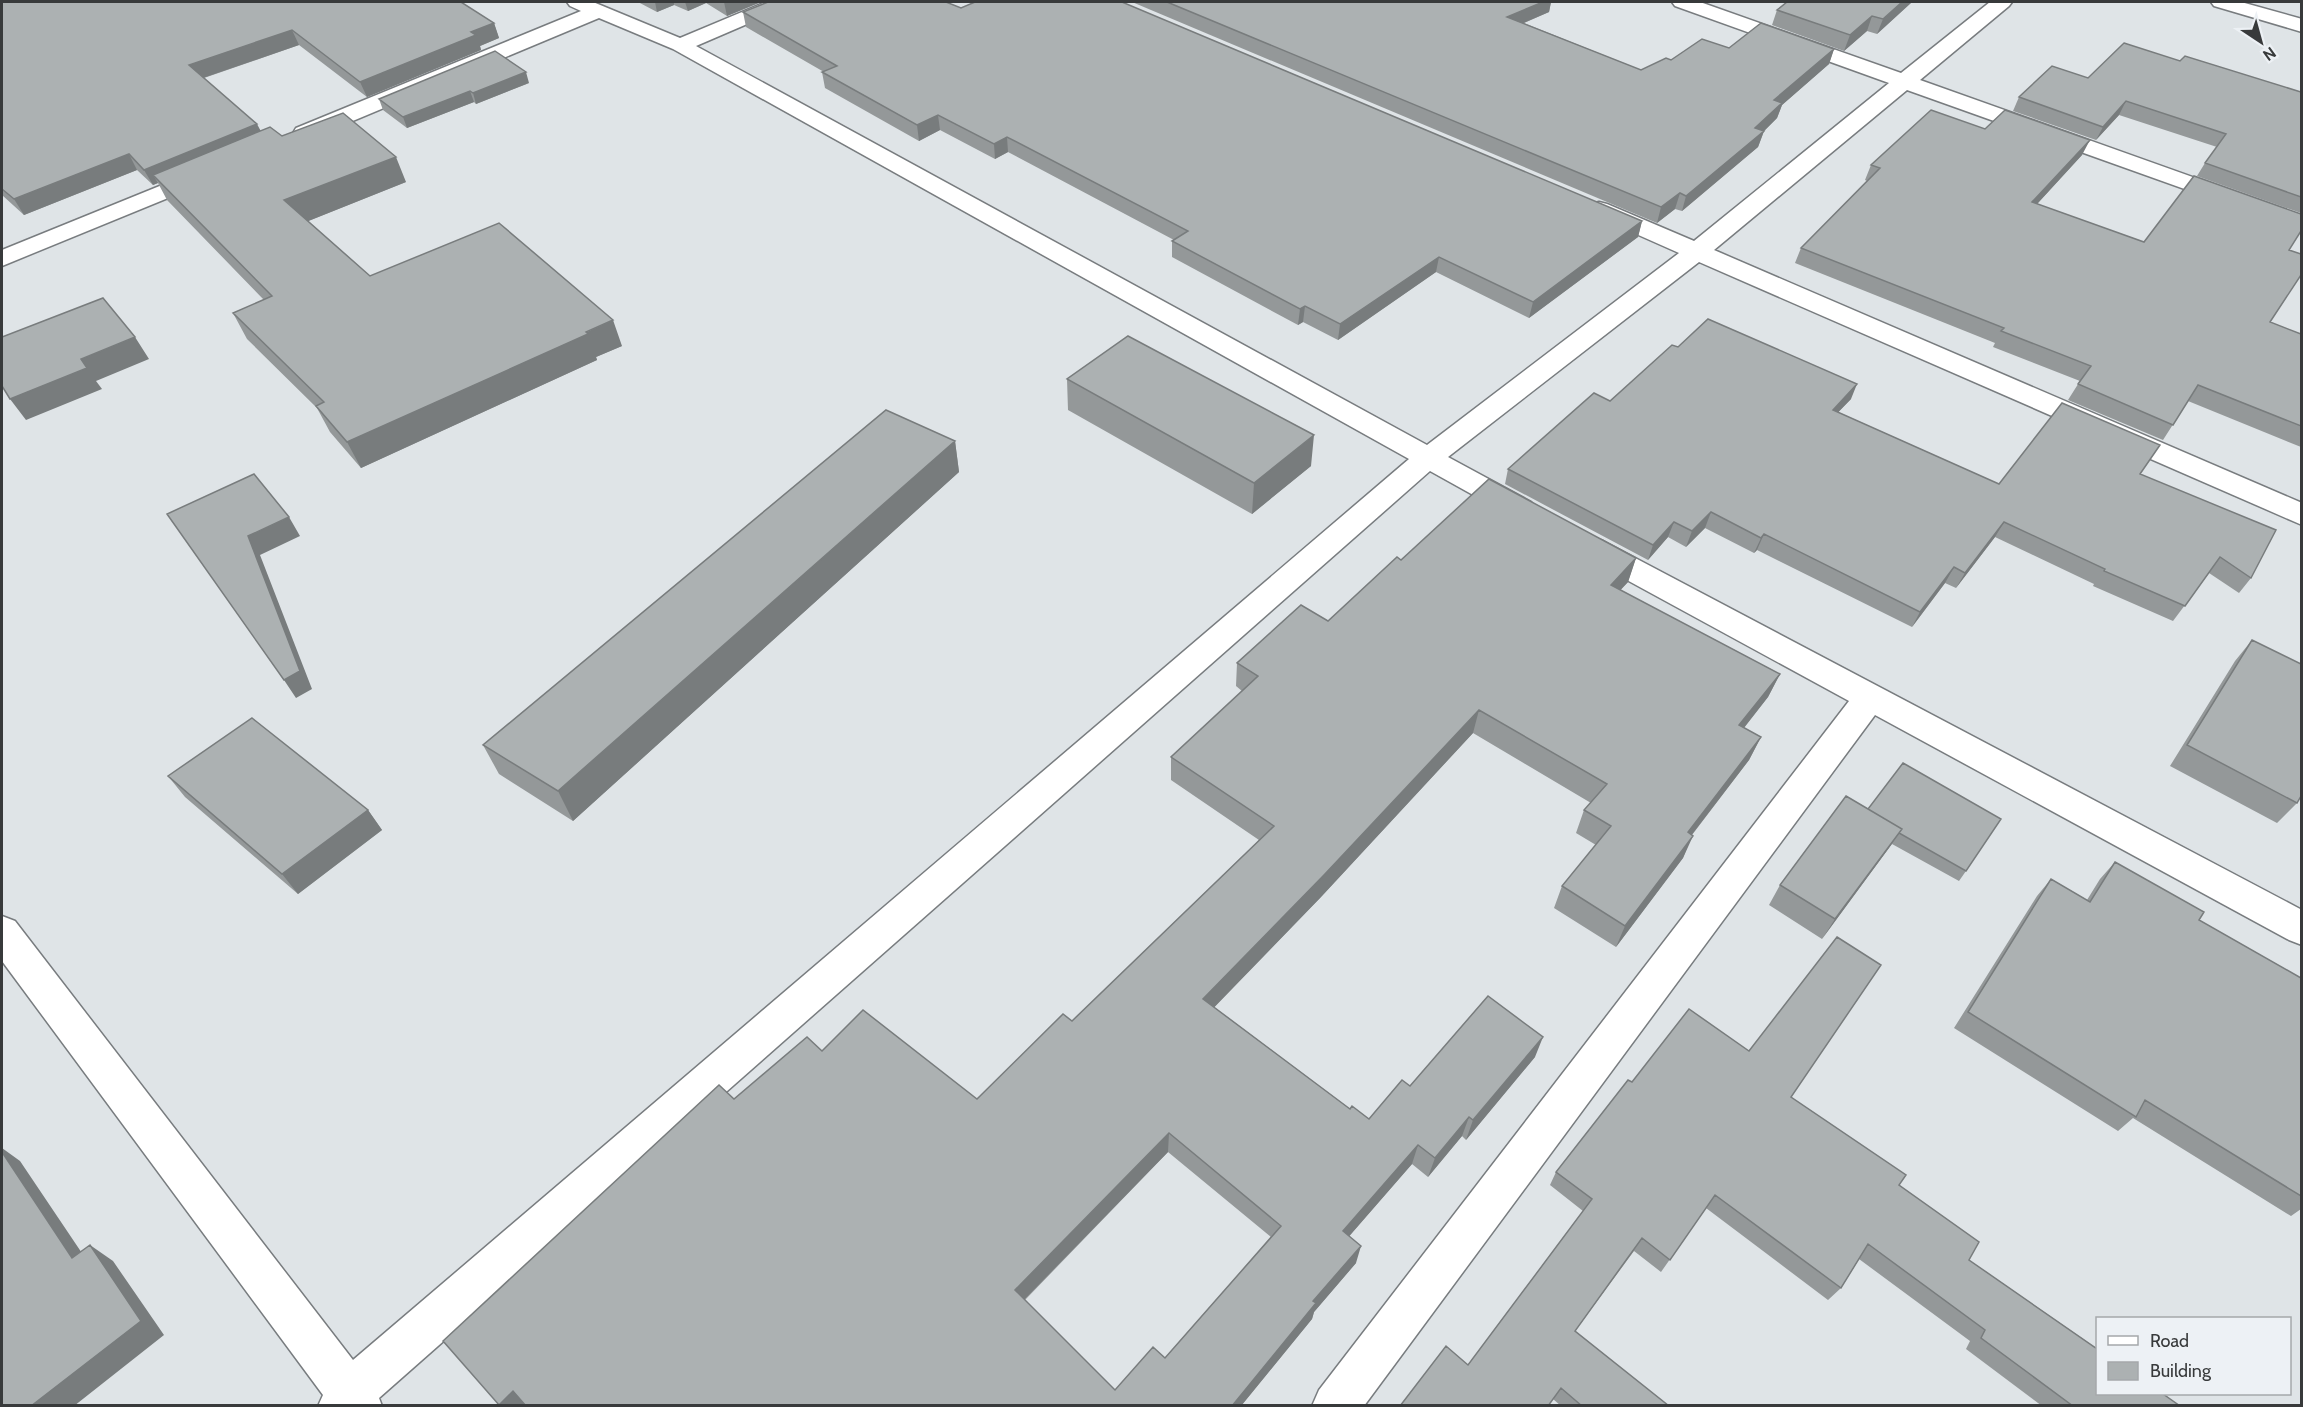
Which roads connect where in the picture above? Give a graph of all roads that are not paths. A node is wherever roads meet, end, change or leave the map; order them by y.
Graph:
1 (782, 2) edge
2 (1682, 2) edge
3 (2002, 2) edge
4 (2221, 2) edge
5 (588, 6) edge
6 (2301, 26) edge
7 (680, 45) junction
8 (1907, 82) junction
9 (289, 140) edge
10 (223, 167) edge
11 (1578, 200) edge
12 (2301, 224) edge
13 (1697, 251) junction
14 (2, 259) edge
15 (1428, 458) junction
16 (2301, 515) edge
17 (1870, 698) junction
18 (2301, 929) edge
19 (2, 932) edge
20 (351, 1401) edge
21 (1335, 1406) edge

1 - 7 street
2 - 8 street
3 - 8 street
4 - 6 street
5 - 7 street
5 - 9 street
7 - 15 street
8 - 12 street
8 - 13 street
10 - 14 street
11 - 13 street
13 - 15 street
13 - 16 street
15 - 17 street
15 - 20 street
17 - 18 street
17 - 21 street
19 - 20 street

